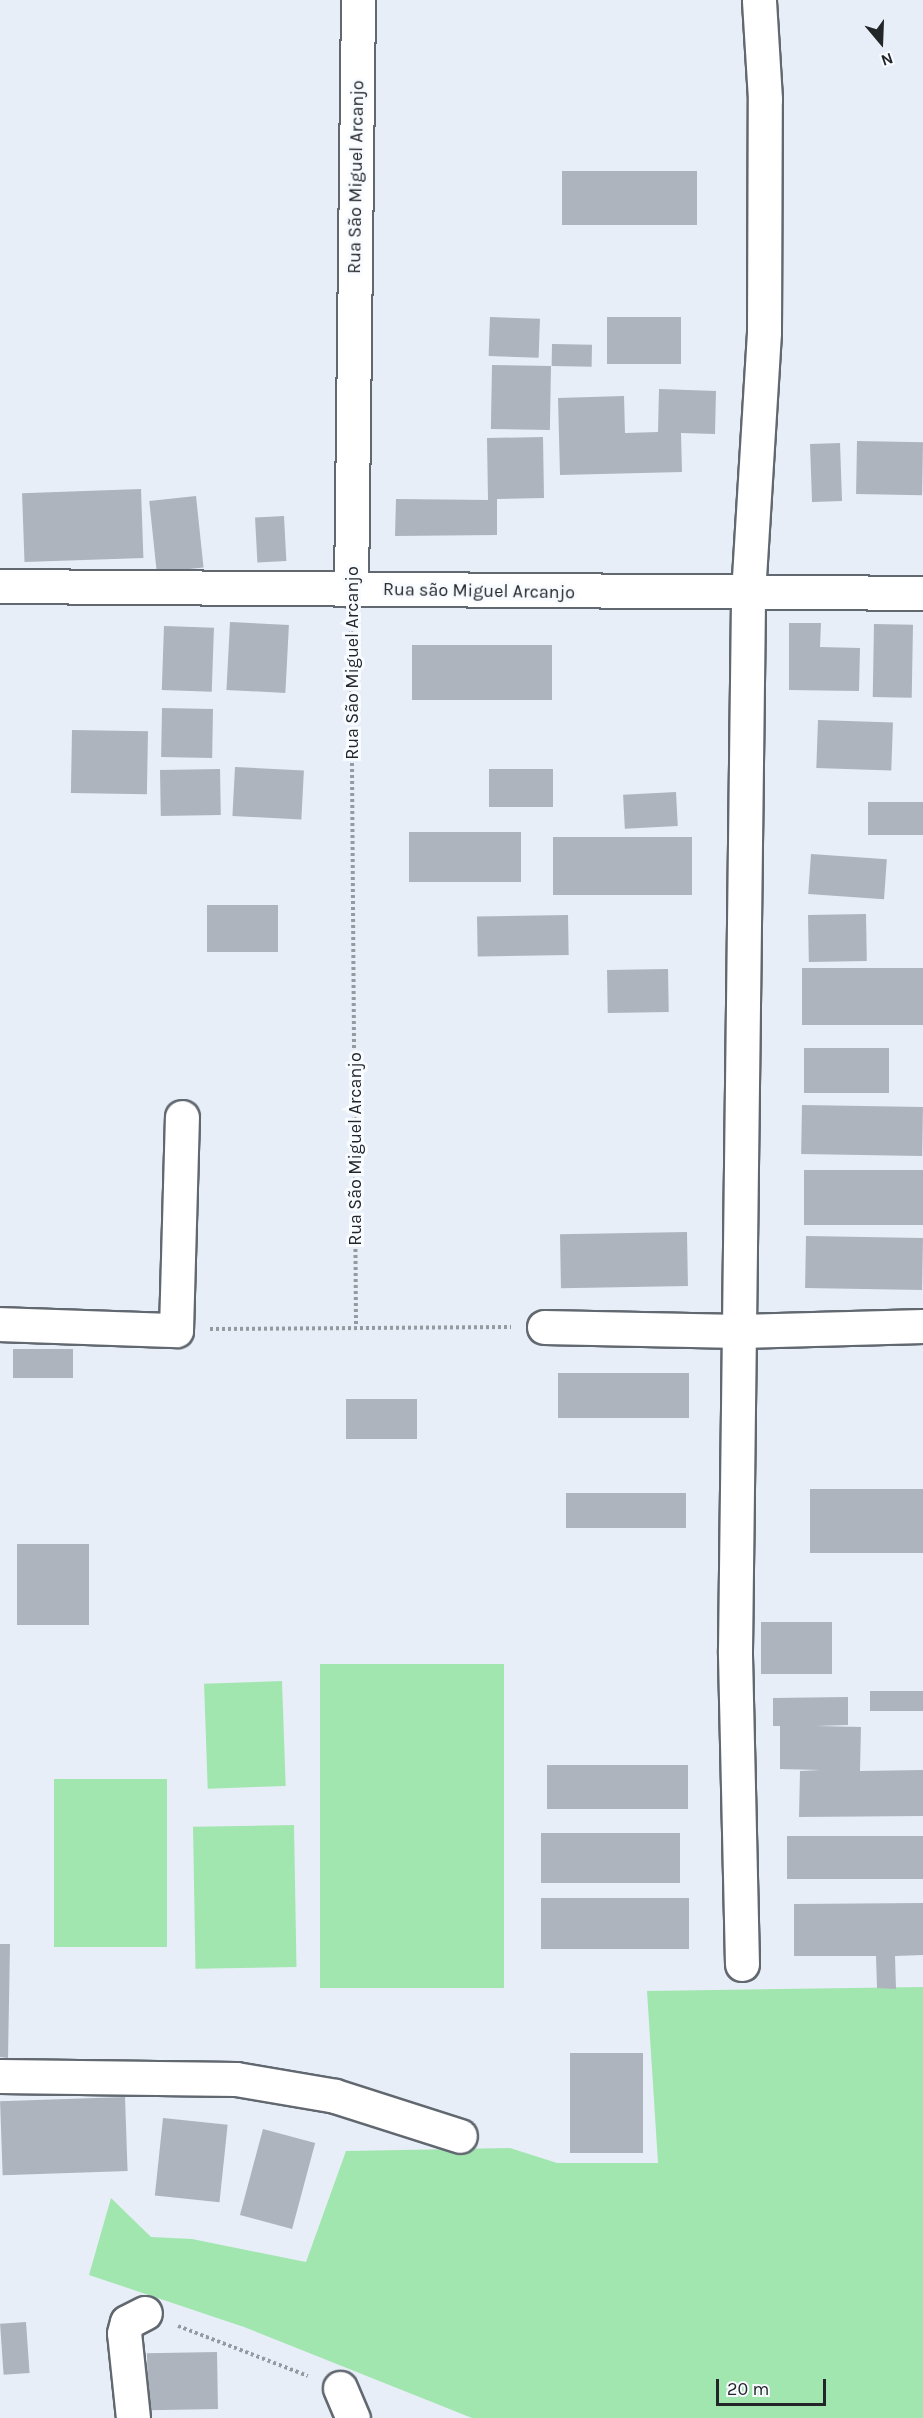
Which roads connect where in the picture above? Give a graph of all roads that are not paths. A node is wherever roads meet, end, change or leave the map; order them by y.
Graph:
1 (358, 0) edge
2 (759, 0) edge
3 (0, 586) edge
4 (351, 590) junction
5 (923, 593) edge
6 (748, 594) junction
7 (182, 1118) dead end
8 (0, 1324) edge
9 (923, 1326) edge
10 (544, 1328) road end
11 (740, 1331) junction
12 (741, 1964) dead end
13 (0, 2076) edge
14 (460, 2136) dead end
15 (145, 2313) road end
16 (340, 2388) road end
17 (133, 2418) edge
18 (353, 2418) edge

1 - 4 street, Rua São Miguel Arcanjo
2 - 6 street
3 - 4 street, Rua são Miguel Arcanjo
4 - 6 street, Rua são Miguel Arcanjo
5 - 6 street, Rua são Miguel Arcanjo
6 - 11 street
7 - 8 street
9 - 11 street
10 - 11 street
11 - 12 street
13 - 14 street
15 - 17 street
16 - 18 street

